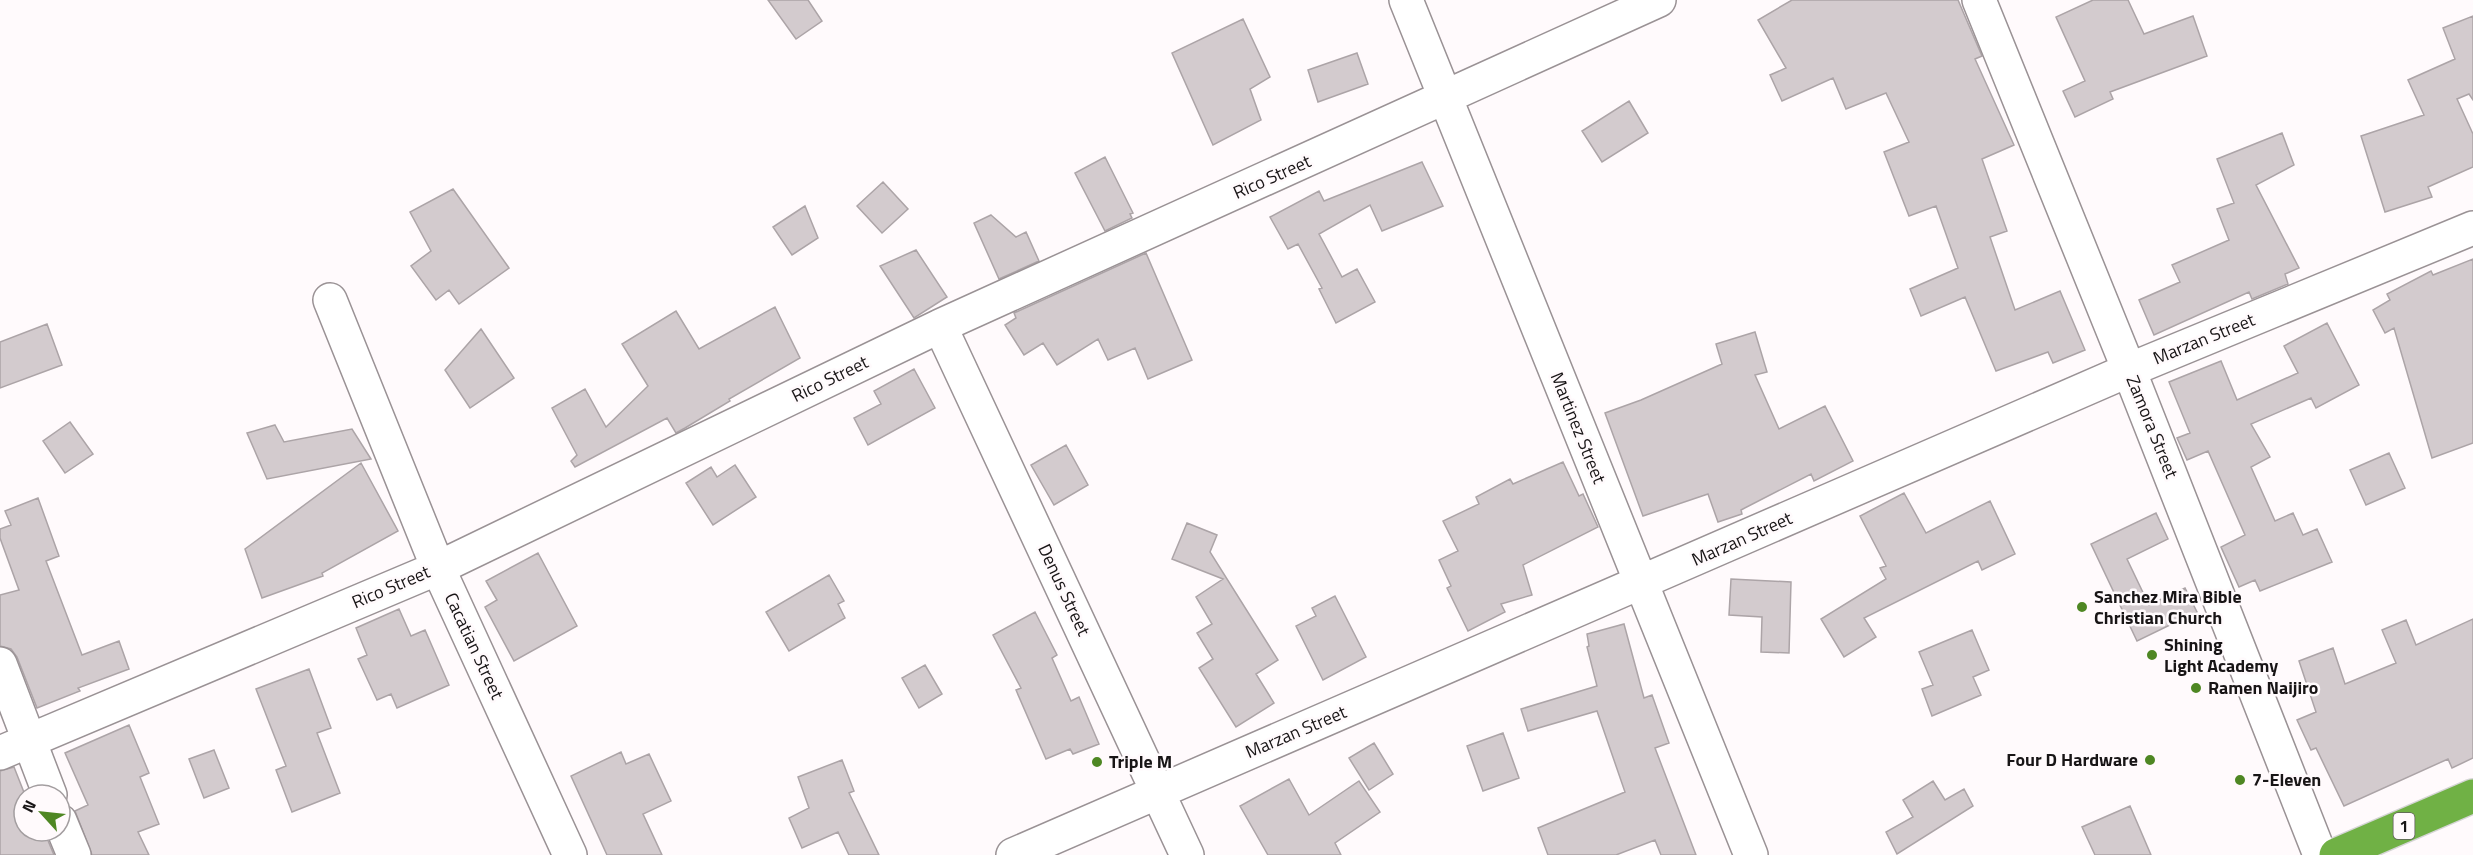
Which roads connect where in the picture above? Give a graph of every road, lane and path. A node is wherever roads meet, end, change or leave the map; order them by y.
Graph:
1 (1406, 0) edge
2 (1659, 0) edge
3 (1979, 0) edge
4 (1445, 99) junction
5 (2473, 228) edge
6 (330, 300) dead end
7 (940, 326) junction
8 (2129, 370) junction
9 (438, 568) junction
10 (1641, 584) junction
11 (0, 664) edge
12 (14, 747) edge
13 (41, 783) edge
14 (1159, 792) junction
15 (2473, 796) edge
16 (570, 855) edge
17 (1013, 855) edge
18 (1187, 855) edge
19 (1751, 855) edge
20 (2320, 855) edge
21 (2336, 855) edge

1 - 4 street, Martinez Street
2 - 4 street, Rico Street
3 - 8 street, Zamora Street
4 - 7 street, Rico Street
4 - 10 street, Martinez Street
5 - 8 street, Marzan Street
6 - 9 street, Cacatian Street
7 - 9 street, Rico Street
7 - 14 street, Denus Street
8 - 10 street, Marzan Street
8 - 20 street, Zamora Street
9 - 12 street, Rico Street
9 - 16 street, Cacatian Street
10 - 14 street, Marzan Street
10 - 19 street, Martinez Street
11 - 12 street
12 - 13 street
14 - 17 street, Marzan Street
14 - 18 street, Denus Street
15 - 21 highway, 1

